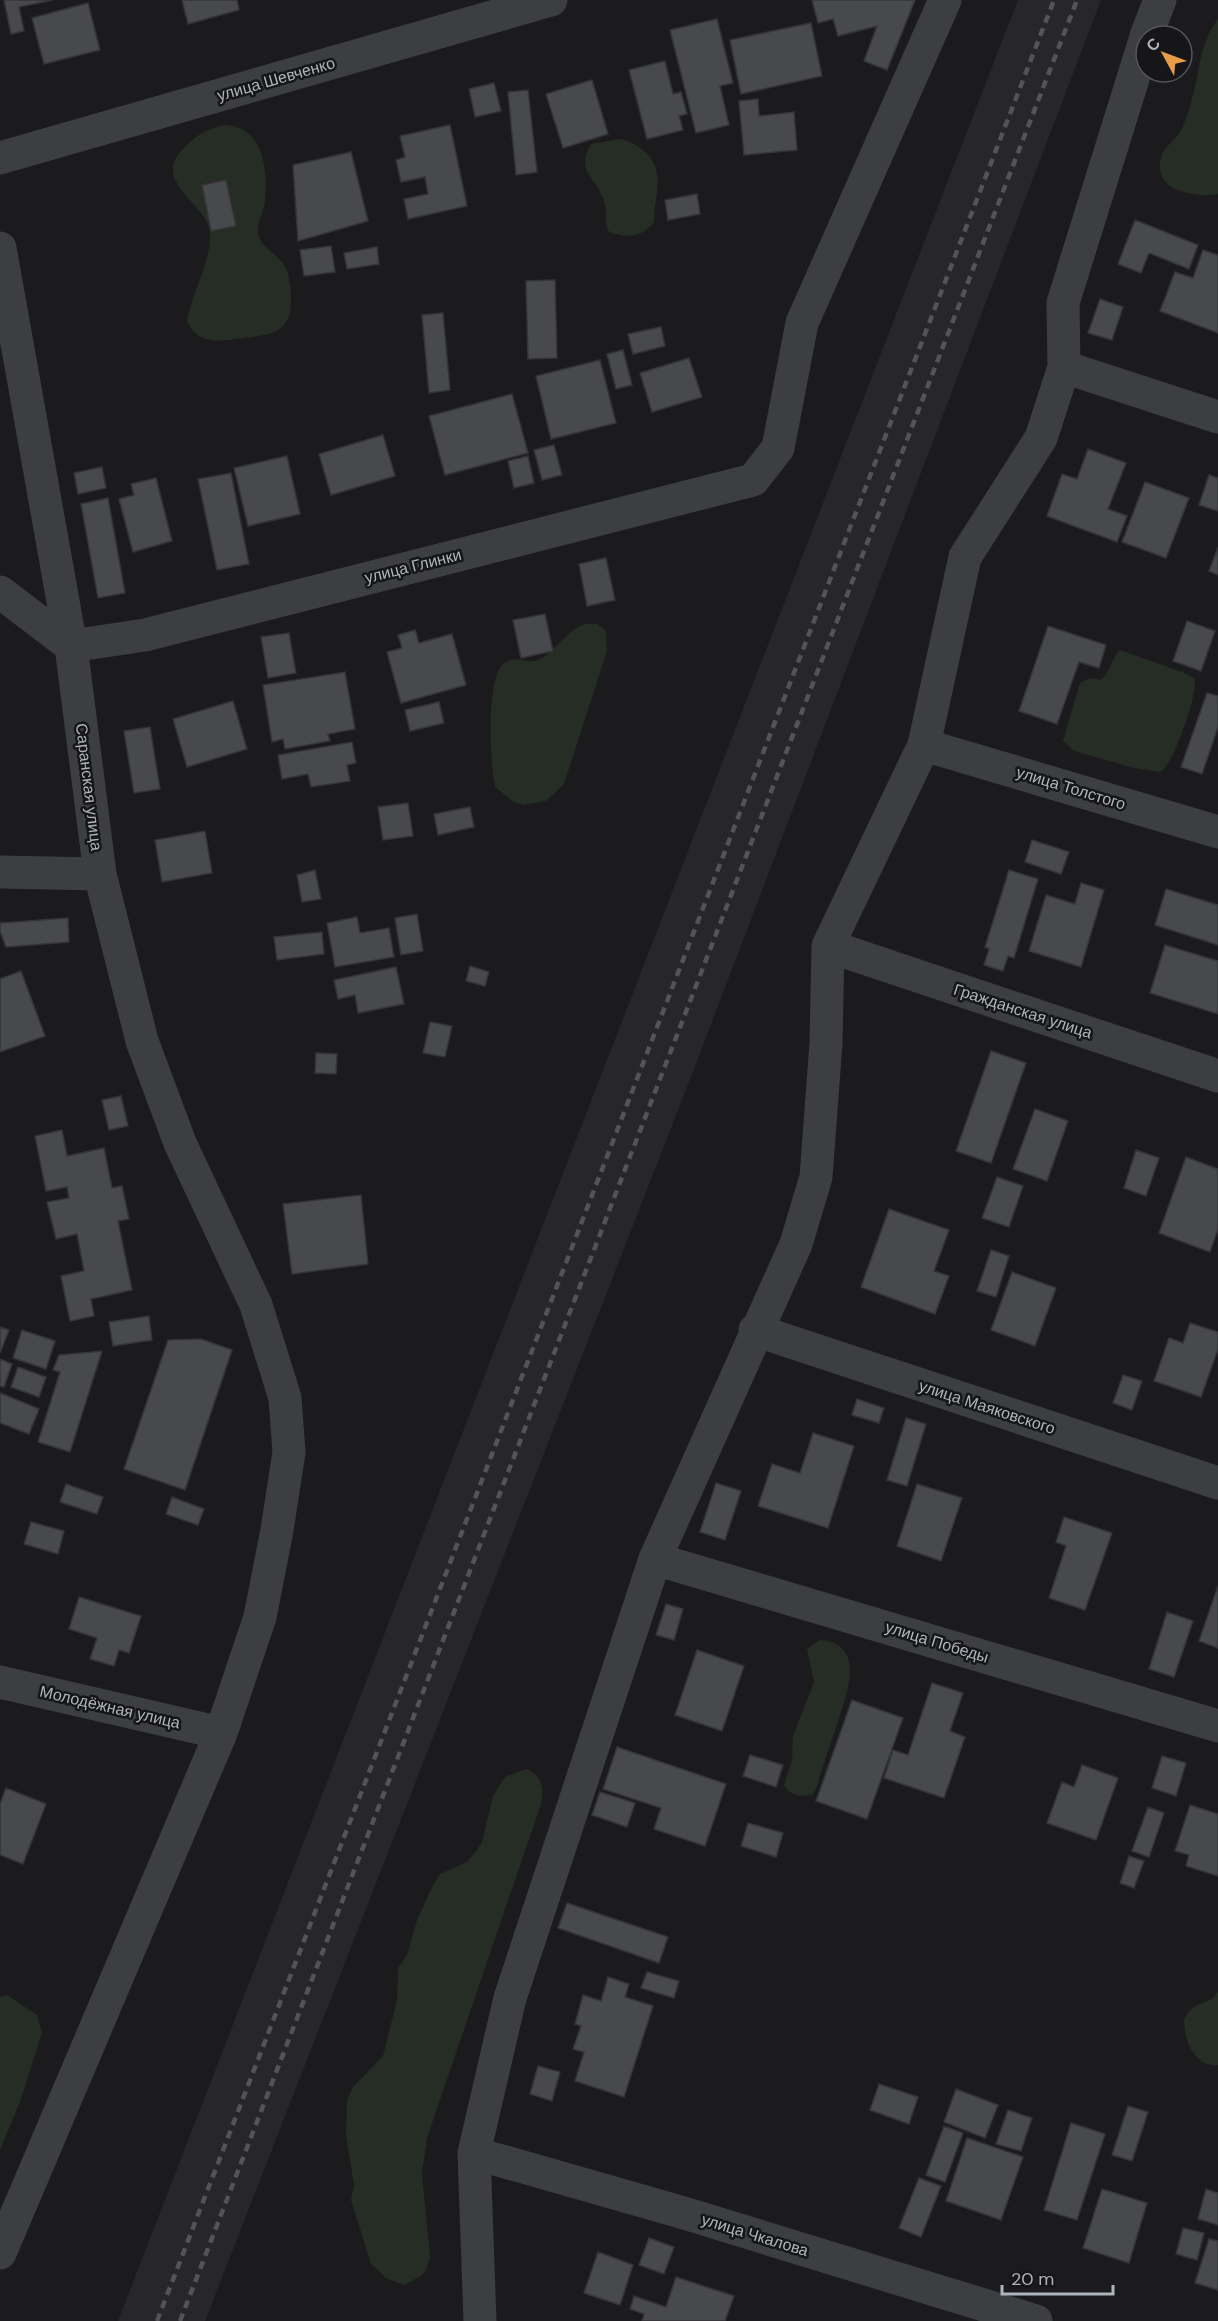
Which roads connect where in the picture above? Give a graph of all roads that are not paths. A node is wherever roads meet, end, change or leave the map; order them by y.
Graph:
1 (551, 0) edge
2 (945, 0) edge
3 (1160, 0) edge
4 (1151, 24) edge
5 (1134, 75) edge
6 (0, 158) edge
7 (0, 248) edge
8 (1064, 367) junction
9 (1218, 417) edge
10 (0, 592) edge
11 (71, 646) junction
12 (924, 745) junction
13 (1218, 832) edge
14 (0, 872) edge
15 (100, 874) junction
16 (828, 946) junction
17 (1218, 1076) edge
18 (755, 1330) junction
19 (1218, 1483) edge
20 (655, 1559) junction
21 (0, 1682) edge
22 (1218, 1726) edge
23 (221, 1733) junction
24 (474, 2153) junction
25 (0, 2253) edge
26 (480, 2321) edge
27 (1036, 2321) edge

1 - 6 street, улица Шевченко
2 - 11 street, улица Глинки
3 - 4 street
5 - 8 street
7 - 11 street, Саранская улица
8 - 9 street
8 - 12 street
10 - 11 street
11 - 15 street, Саранская улица
12 - 13 street, улица Толстого
12 - 16 street
14 - 15 street
15 - 23 street, Саранская улица
16 - 17 street, Гражданская улица
16 - 18 street
18 - 19 street, улица Маяковского
18 - 20 street
20 - 22 street, улица Победы
20 - 24 street
21 - 23 street, Молодёжная улица
23 - 25 street, Саранская улица
24 - 26 street
24 - 27 street, улица Чкалова

